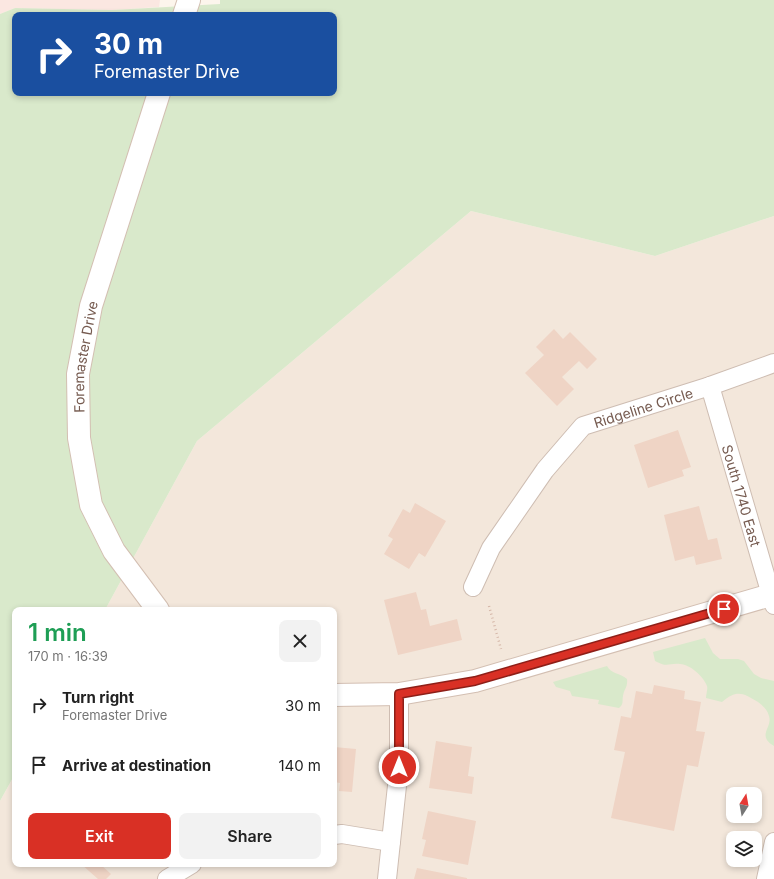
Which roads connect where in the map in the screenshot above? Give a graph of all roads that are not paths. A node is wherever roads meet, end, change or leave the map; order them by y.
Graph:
1 (189, 0) edge
2 (185, 12) edge
3 (158, 96) edge
4 (774, 363) edge
5 (710, 386) junction
6 (473, 587) dead end
7 (773, 598) edge
8 (156, 607) edge
9 (399, 694) junction
10 (337, 695) edge
11 (337, 835) edge
12 (391, 842) junction
13 (774, 842) edge
14 (187, 867) edge
15 (167, 879) edge
16 (387, 879) edge
17 (766, 879) edge

1 - 2 main road
3 - 8 main road, Foremaster Drive
4 - 5 street, Ridgeline Circle
5 - 6 street, Ridgeline Circle
5 - 7 street, South 1740 East
7 - 9 main road
9 - 10 main road
9 - 12 street
11 - 12 street
12 - 16 street
13 - 17 street
14 - 15 street

